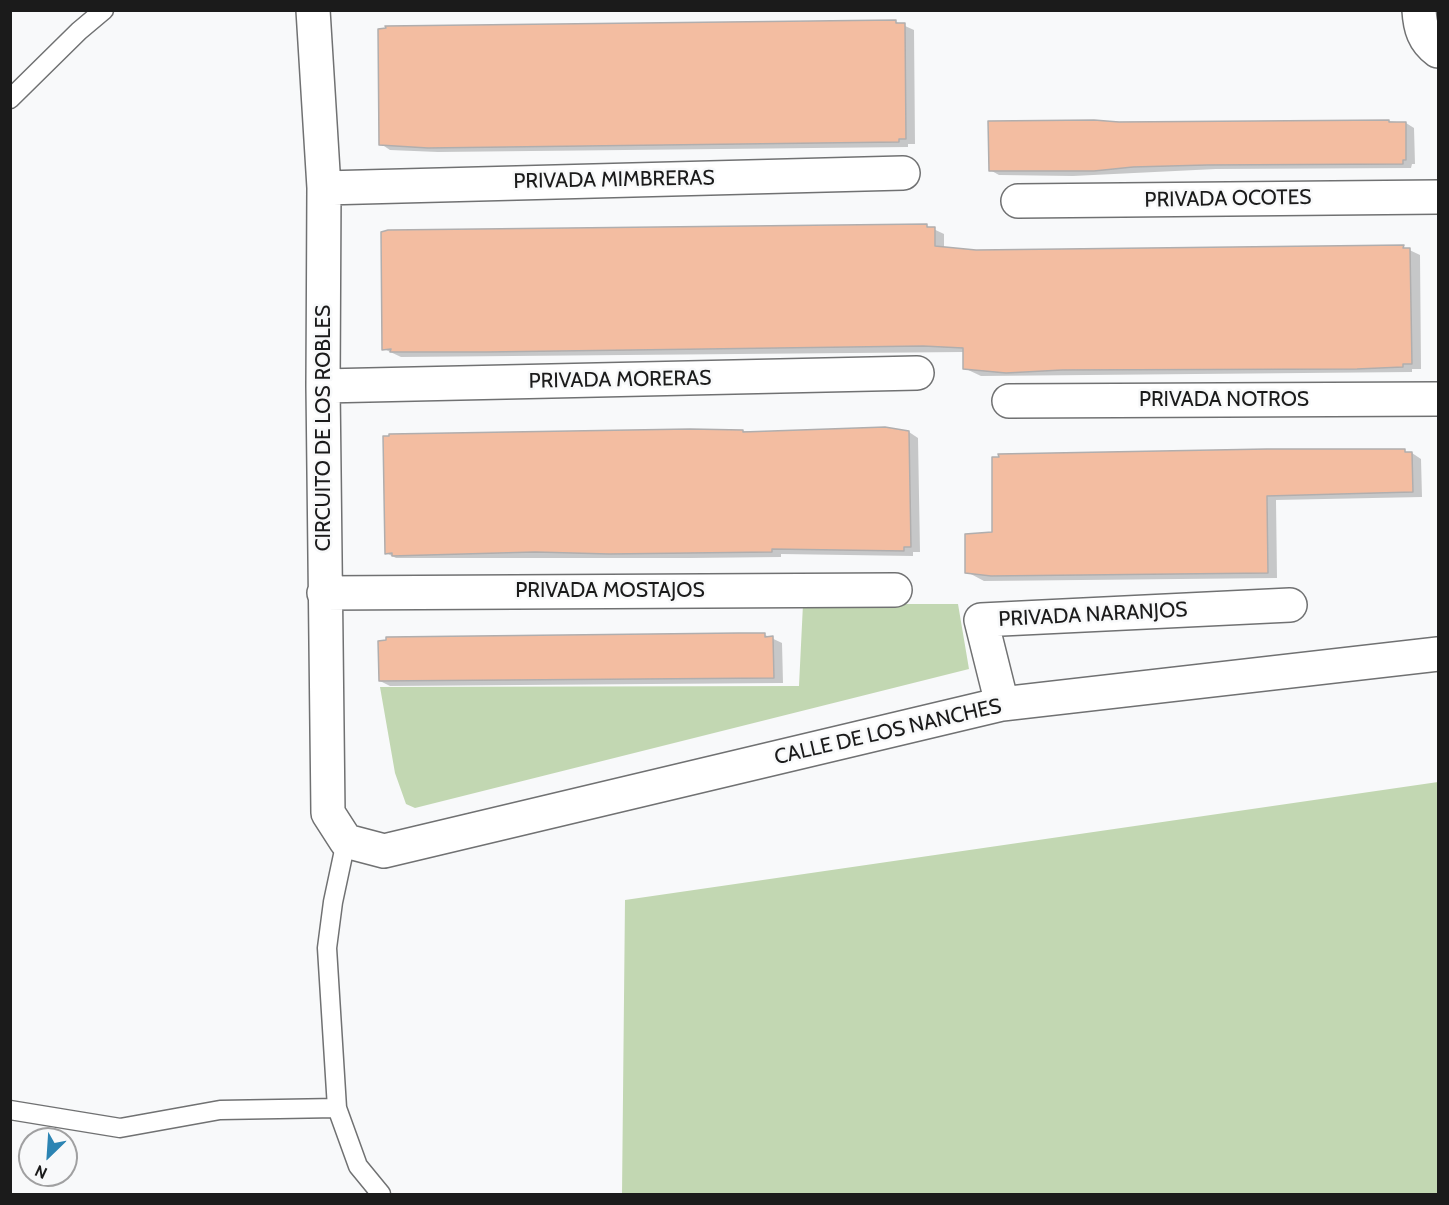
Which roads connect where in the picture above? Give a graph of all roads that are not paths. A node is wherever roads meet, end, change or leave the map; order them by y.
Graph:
1 (104, 10) edge
2 (313, 10) edge
3 (1419, 10) edge
4 (1438, 51) edge
5 (10, 99) edge
6 (903, 173) dead end
7 (324, 188) junction
8 (1438, 197) edge
9 (1018, 201) dead end
10 (917, 373) dead end
11 (323, 386) junction
12 (1438, 399) edge
13 (1009, 401) dead end
14 (895, 590) dead end
15 (324, 593) junction
16 (1290, 605) dead end
17 (1438, 654) edge
18 (1002, 704) junction
19 (346, 841) junction
20 (337, 1108) junction
21 (10, 1110) edge
22 (381, 1194) edge

1 - 5 lane
2 - 7 street, CIRCUITO DE LOS ROBLES
3 - 4 street
6 - 7 street, PRIVADA MIMBRERAS
7 - 11 street, CIRCUITO DE LOS ROBLES
8 - 9 street, PRIVADA OCOTES
10 - 11 street, PRIVADA MORERAS
11 - 15 street, CIRCUITO DE LOS ROBLES
12 - 13 street, PRIVADA NOTROS
14 - 15 street, PRIVADA MOSTAJOS
15 - 19 street, CIRCUITO DE LOS ROBLES
16 - 18 street, PRIVADA NARANJOS
17 - 18 street, CALLE DE LOS NANCHES
18 - 19 street, CALLE DE LOS NANCHES
19 - 20 lane
20 - 21 lane
20 - 22 lane

